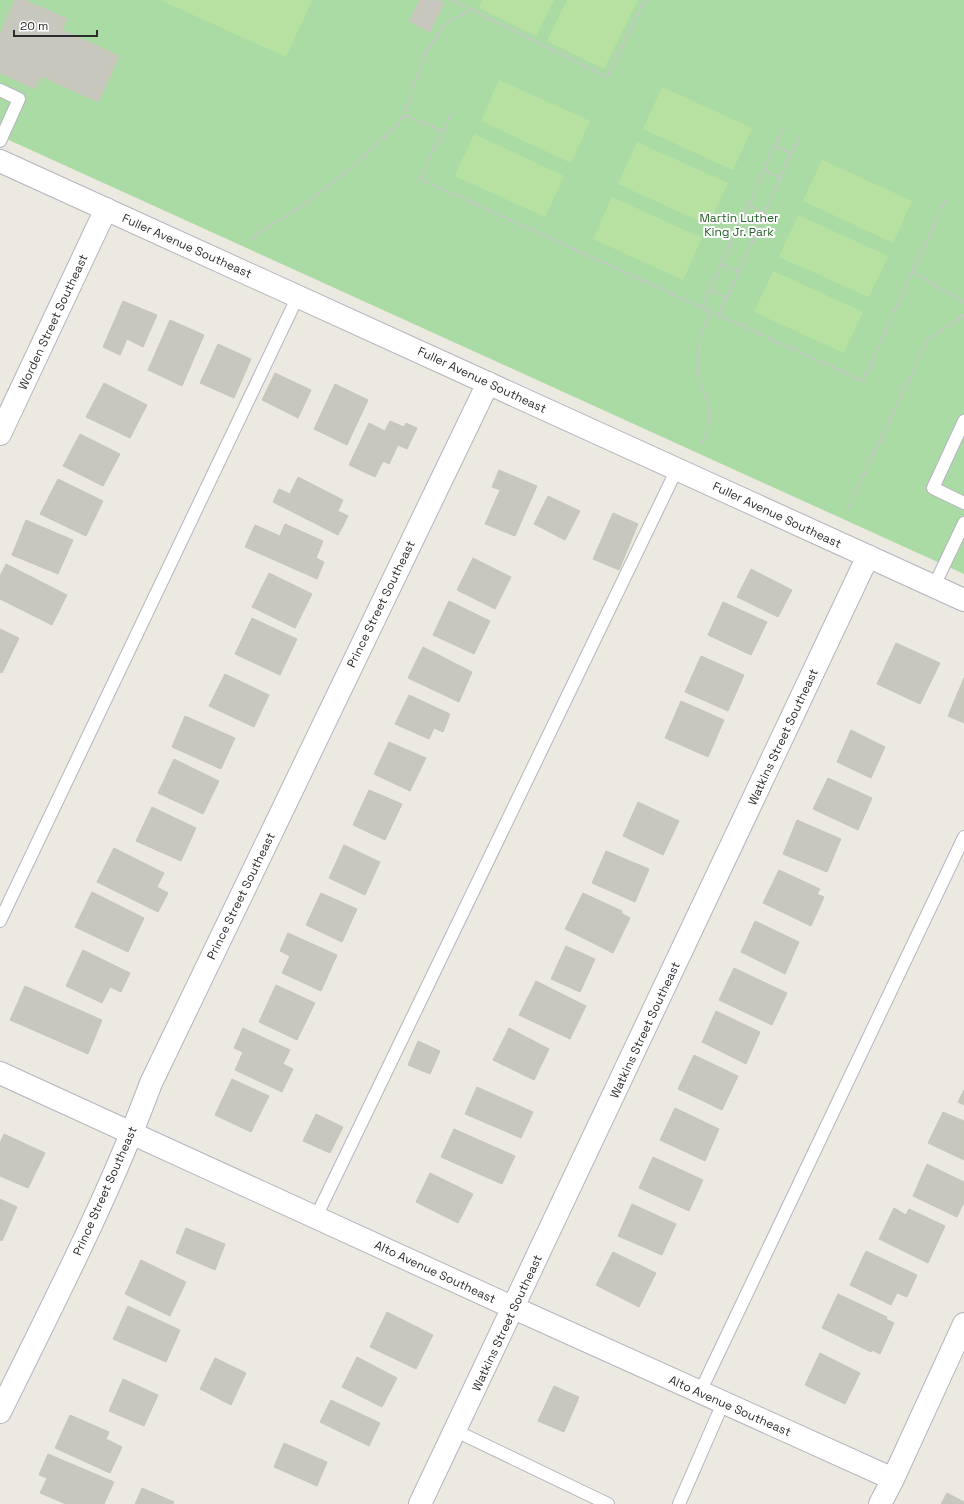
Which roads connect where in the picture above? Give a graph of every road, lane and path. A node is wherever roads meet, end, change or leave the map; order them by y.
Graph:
1 (452, 0) edge
2 (645, 0) edge
3 (468, 8) junction
4 (0, 90) edge
5 (404, 116) junction
6 (452, 116) dead end
7 (784, 126) dead end
8 (443, 131) junction
9 (800, 134) dead end
10 (0, 141) edge
11 (776, 146) junction
12 (791, 153) junction
13 (0, 161) edge
14 (764, 170) junction
15 (780, 178) junction
16 (946, 198) dead end
17 (748, 205) junction
18 (106, 209) junction
19 (765, 213) junction
20 (737, 230) junction
21 (754, 237) junction
22 (252, 239) dead end
23 (722, 264) junction
24 (738, 272) junction
25 (912, 272) junction
26 (710, 290) junction
27 (298, 296) junction
28 (726, 298) junction
29 (964, 303) edge
30 (702, 308) junction
31 (711, 311) junction
32 (719, 315) junction
33 (964, 316) edge
34 (488, 383) junction
35 (964, 421) edge
36 (0, 434) edge
37 (701, 443) dead end
38 (677, 469) junction
39 (964, 503) edge
40 (847, 510) dead end
41 (964, 523) edge
42 (868, 556) junction
43 (934, 586) junction
44 (964, 600) edge
45 (964, 837) edge
46 (0, 921) edge
47 (0, 1073) edge
48 (132, 1134) junction
49 (316, 1217) junction
50 (514, 1308) junction
51 (964, 1324) edge
52 (700, 1392) junction
53 (723, 1403) junction
54 (0, 1412) edge
55 (456, 1431) junction
56 (893, 1479) junction
57 (420, 1504) edge
58 (608, 1504) edge
59 (679, 1504) edge
60 (880, 1504) edge

1 - 3 path
2 - 3 path
3 - 5 path
4 - 10 lane
5 - 8 path
5 - 22 path
6 - 8 path
7 - 11 path
8 - 30 path
9 - 12 path
11 - 12 path
11 - 14 path
12 - 15 path
13 - 18 street, Fuller Avenue Southeast
14 - 15 path
14 - 17 path
15 - 19 path
16 - 25 path
17 - 19 path
17 - 20 path
18 - 27 street, Fuller Avenue Southeast
18 - 36 street, Worden Street Southeast
19 - 21 path
20 - 21 path
20 - 23 path
21 - 24 path
23 - 24 path
23 - 26 path
24 - 28 path
25 - 29 path
25 - 32 path
26 - 28 path
26 - 30 path
27 - 34 street, Fuller Avenue Southeast
27 - 46 lane
28 - 32 path
30 - 31 path
31 - 32 path
31 - 37 path
33 - 40 path
34 - 38 street, Fuller Avenue Southeast
34 - 48 street, Prince Street Southeast
35 - 39 lane
38 - 42 street, Fuller Avenue Southeast
38 - 49 lane
41 - 43 lane
42 - 43 street, Fuller Avenue Southeast
42 - 50 street, Watkins Street Southeast
43 - 44 street, Fuller Avenue Southeast
45 - 52 lane
47 - 48 street, Alto Avenue Southeast
48 - 49 street, Alto Avenue Southeast
48 - 54 street, Prince Street Southeast
49 - 50 street, Alto Avenue Southeast
50 - 52 street, Alto Avenue Southeast
50 - 55 street, Watkins Street Southeast
51 - 56 street
52 - 53 street, Alto Avenue Southeast
53 - 56 street, Alto Avenue Southeast
53 - 59 lane
55 - 57 street, Watkins Street Southeast
55 - 58 lane
56 - 60 street

